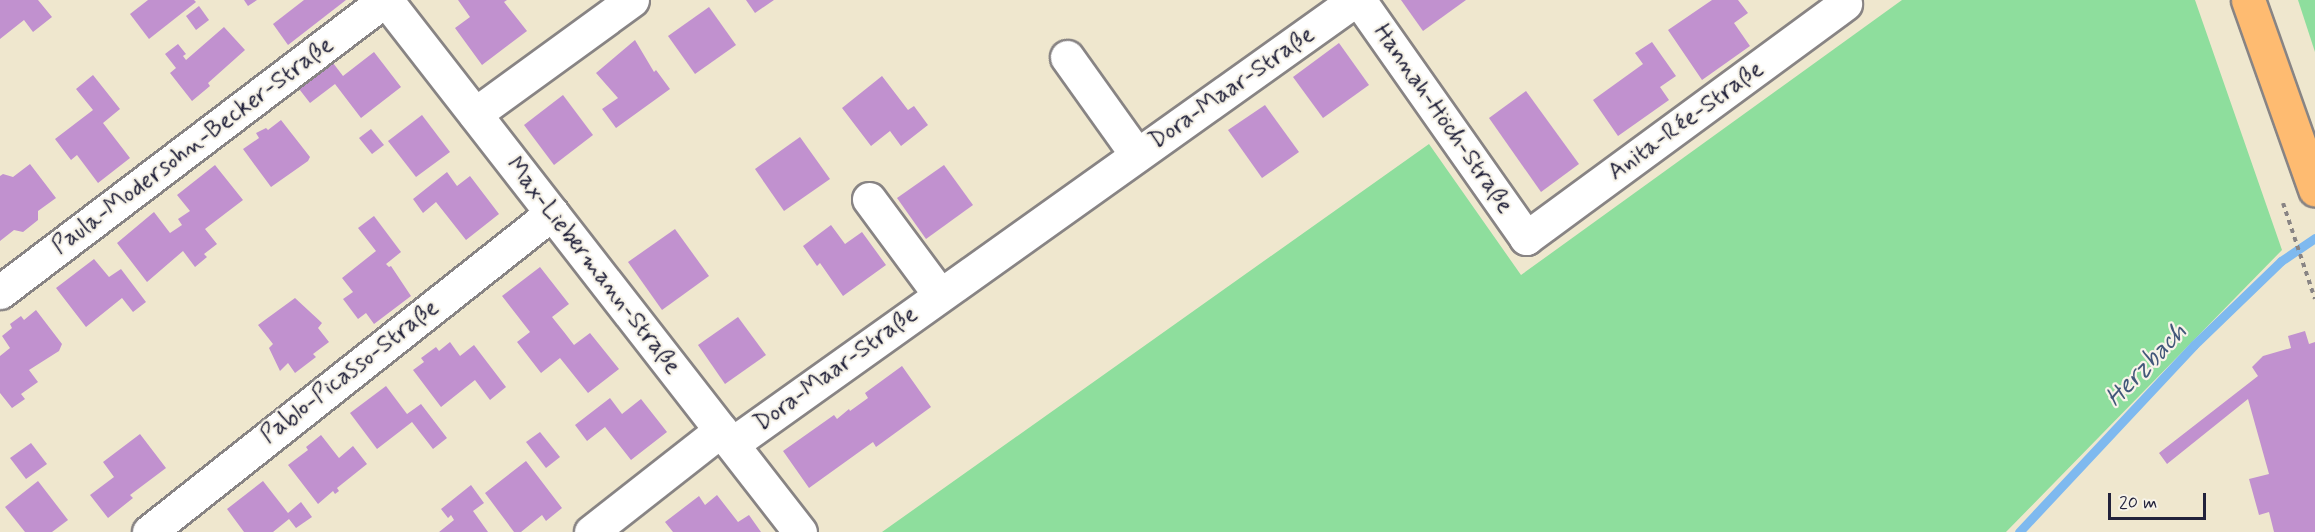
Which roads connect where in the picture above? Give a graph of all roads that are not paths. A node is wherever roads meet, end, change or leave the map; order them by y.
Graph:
1 (386, 0) edge
2 (632, 0) edge
3 (1357, 0) edge
4 (2248, 0) edge
5 (1845, 4) dead end
6 (1067, 57) dead end
7 (475, 114) junction
8 (1137, 155) junction
9 (2315, 189) edge
10 (869, 199) dead end
11 (552, 213) junction
12 (1526, 238) joint
13 (0, 292) edge
14 (940, 295) junction
15 (726, 437) junction
16 (149, 532) edge
17 (591, 532) edge
18 (800, 532) edge

1 - 7 street, Max-Liebermann-Straße
1 - 13 street, Paula-Modersohn-Becker-Straße
2 - 7 street
3 - 8 street, Dora-Maar-Straße
3 - 12 street, Hannah-Höch-Straße
4 - 9 main road
5 - 12 street, Anita-Rée-Straße
6 - 8 street, Dora-Maar-Straße
7 - 11 street, Max-Liebermann-Straße
8 - 14 street, Dora-Maar-Straße
10 - 14 street, Dora-Maar-Straße
11 - 15 street, Max-Liebermann-Straße
11 - 16 street, Pablo-Picasso-Straße
14 - 15 street, Dora-Maar-Straße
15 - 17 street, Dora-Maar-Straße
15 - 18 street, Max-Liebermann-Straße

